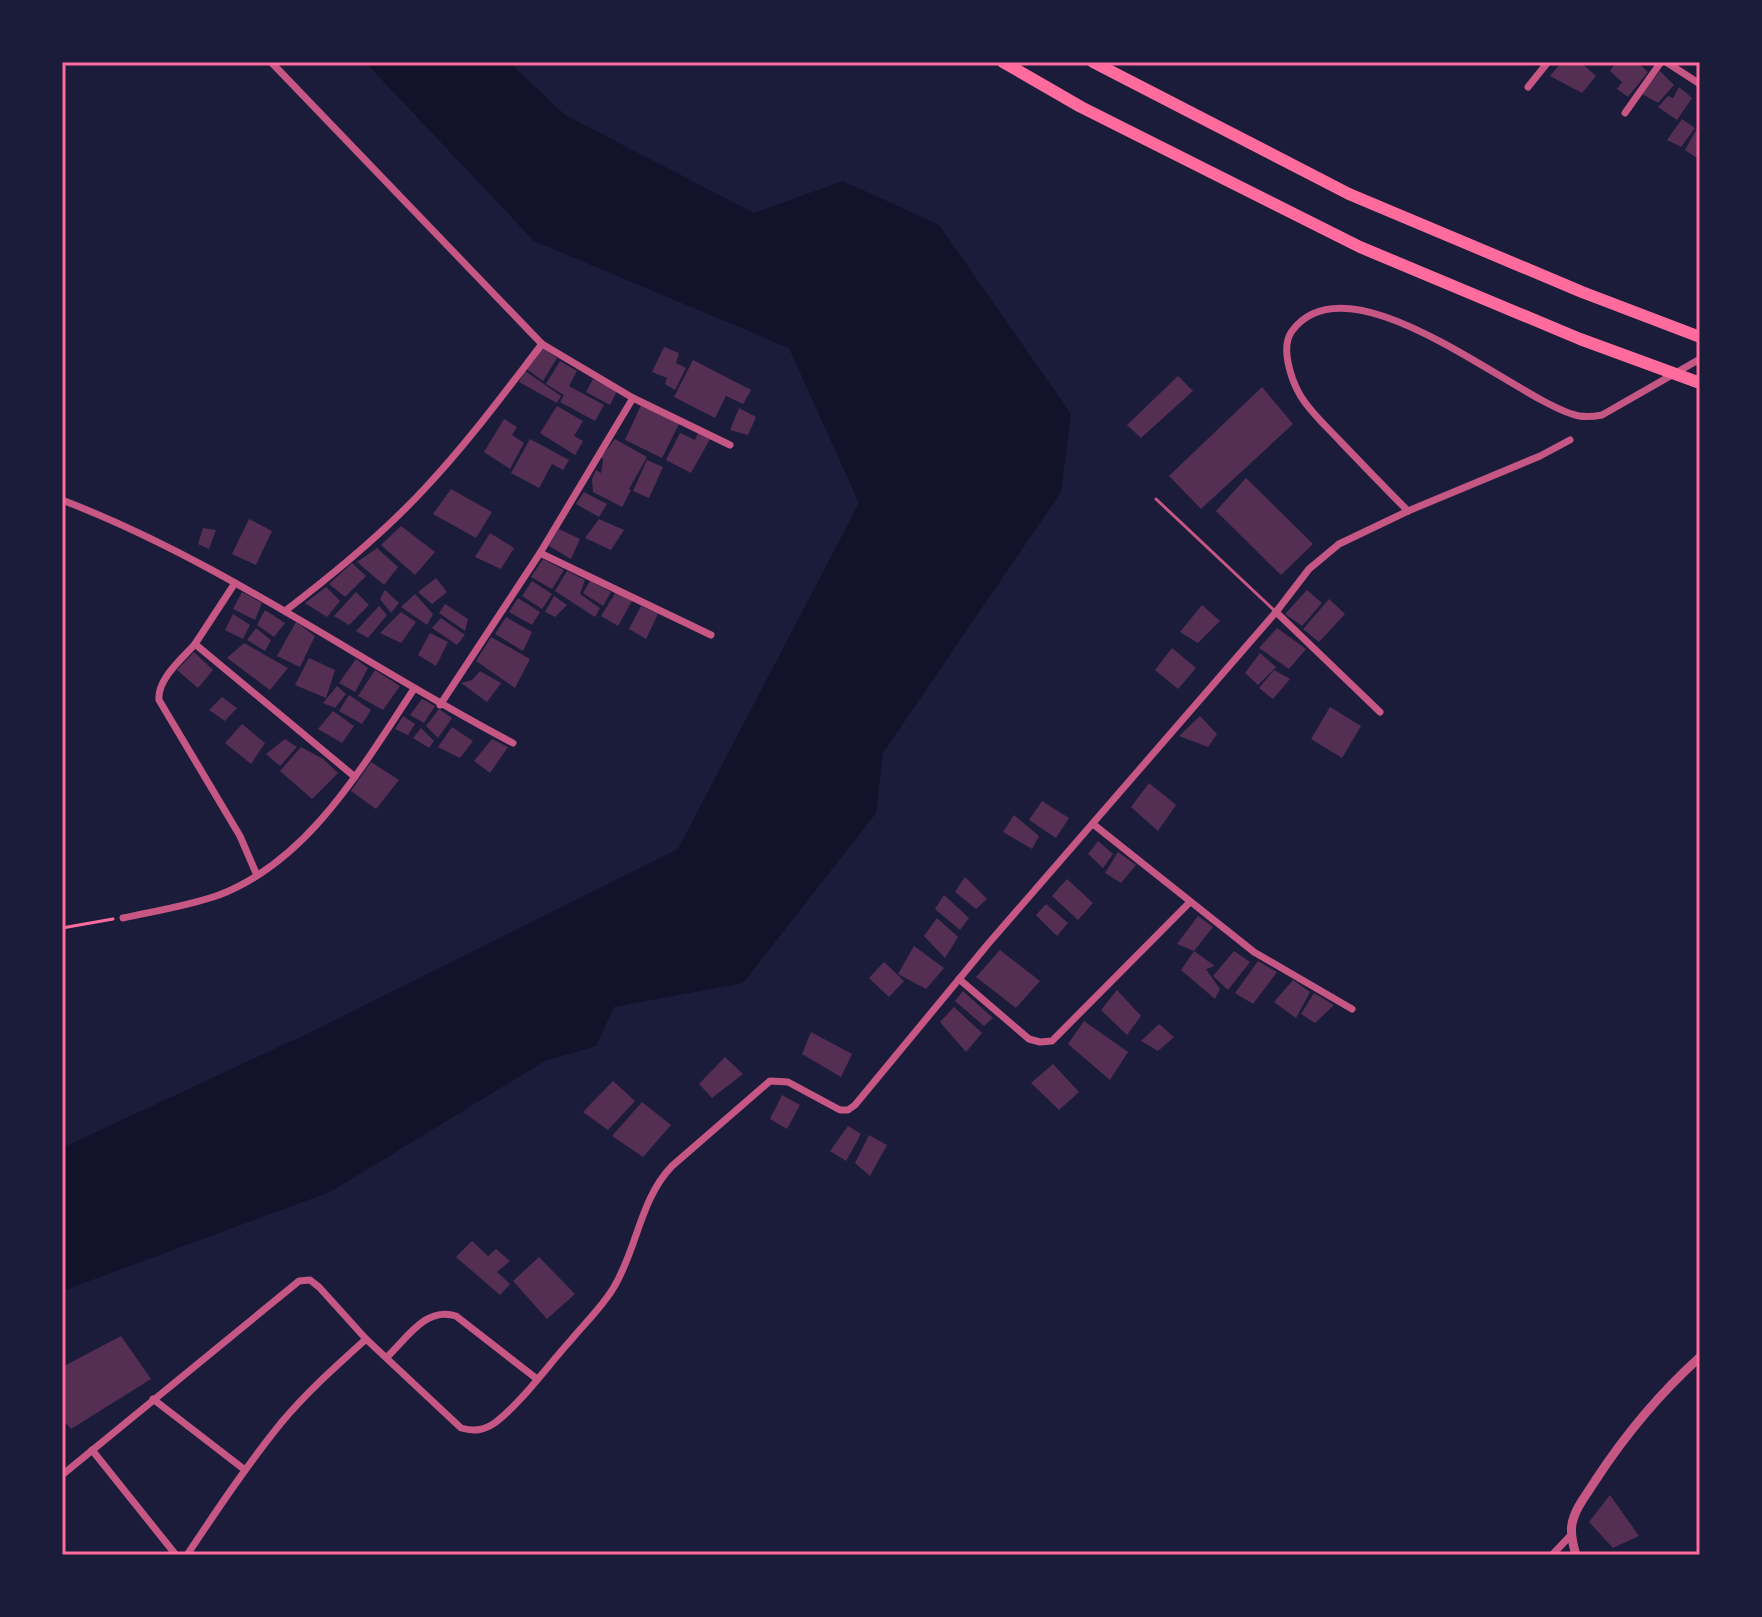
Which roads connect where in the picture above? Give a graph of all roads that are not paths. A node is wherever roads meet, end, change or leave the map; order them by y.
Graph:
1 (271, 62) edge
2 (1003, 62) edge
3 (1093, 62) edge
4 (1548, 62) edge
5 (1664, 62) edge
6 (1700, 84) edge
7 (1528, 87) dead end
8 (1625, 113) dead end
9 (1700, 337) edge
10 (542, 344) junction
11 (1700, 359) edge
12 (1700, 383) edge
13 (633, 398) junction
14 (1570, 440) dead end
15 (730, 445) dead end
16 (1156, 499) dead end
17 (62, 500) edge
18 (1408, 511) junction
19 (540, 553) junction
20 (235, 583) junction
21 (285, 611) junction
22 (1276, 612) junction
23 (711, 635) dead end
24 (195, 644) junction
25 (414, 689) junction
26 (440, 705) junction
27 (1380, 712) dead end
28 (513, 743) dead end
29 (355, 777) junction
30 (1093, 824) junction
31 (256, 873) junction
32 (1190, 902) junction
33 (123, 918) road end
34 (959, 979) junction
35 (1352, 1009) dead end
36 (366, 1339) junction
37 (387, 1357) junction
38 (1700, 1357) edge
39 (537, 1379) junction
40 (153, 1399) junction
41 (92, 1450) junction
42 (245, 1470) junction
43 (62, 1475) edge
44 (1571, 1535) junction
45 (176, 1555) edge
46 (187, 1555) edge
47 (1552, 1555) edge
48 (1576, 1555) edge

1 - 10 street
2 - 12 highway
3 - 9 highway
4 - 7 street
5 - 6 street
5 - 8 street
10 - 13 street
10 - 21 street
11 - 18 street
13 - 15 street
13 - 19 street
14 - 18 street
16 - 22 lane
17 - 20 street
18 - 22 street
19 - 23 street
19 - 26 street
20 - 21 street
20 - 24 street
21 - 25 street
22 - 27 street
22 - 30 street
24 - 29 street
24 - 31 street
25 - 26 street
25 - 29 street
26 - 28 street
29 - 31 street
30 - 32 street
30 - 34 street
31 - 33 street
32 - 34 street
32 - 35 street
34 - 39 street
36 - 37 street
36 - 40 street
36 - 42 street
37 - 39 street
37 - 39 street
38 - 44 street
40 - 41 street
40 - 42 street
41 - 43 street
41 - 45 street
42 - 46 street
44 - 47 street
44 - 48 street

